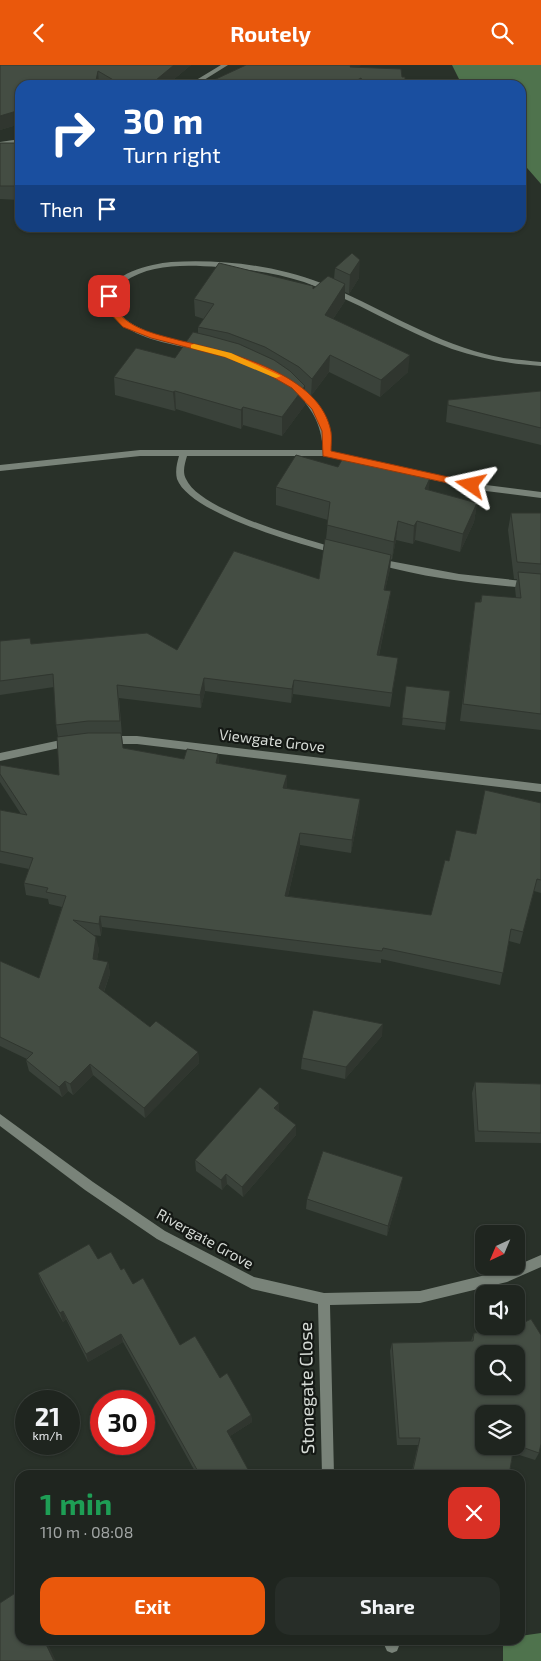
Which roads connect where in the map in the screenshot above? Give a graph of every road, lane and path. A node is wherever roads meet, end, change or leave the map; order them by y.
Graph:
1 (225, 65) edge
2 (200, 80) edge
3 (15, 142) edge
4 (0, 144) edge
5 (204, 349) edge
6 (541, 364) edge
7 (288, 382) edge
8 (184, 453) junction
9 (327, 453) junction
10 (363, 462) edge
11 (381, 466) edge
12 (0, 468) edge
13 (541, 495) edge
14 (347, 555) edge
15 (366, 559) edge
16 (541, 586) edge
17 (100, 740) edge
18 (81, 741) edge
19 (0, 757) edge
20 (541, 788) edge
21 (0, 1119) edge
22 (541, 1261) edge
23 (324, 1299) junction
24 (328, 1470) edge

1 - 2 street
3 - 4 street
5 - 6 street
7 - 9 street
8 - 9 street
8 - 12 street
8 - 14 street
9 - 10 street
11 - 13 street
15 - 16 street
17 - 20 street, Viewgate Grove
18 - 19 street
21 - 23 street, Rivergate Grove
22 - 23 street, Rivergate Grove
23 - 24 street, Stonegate Close

